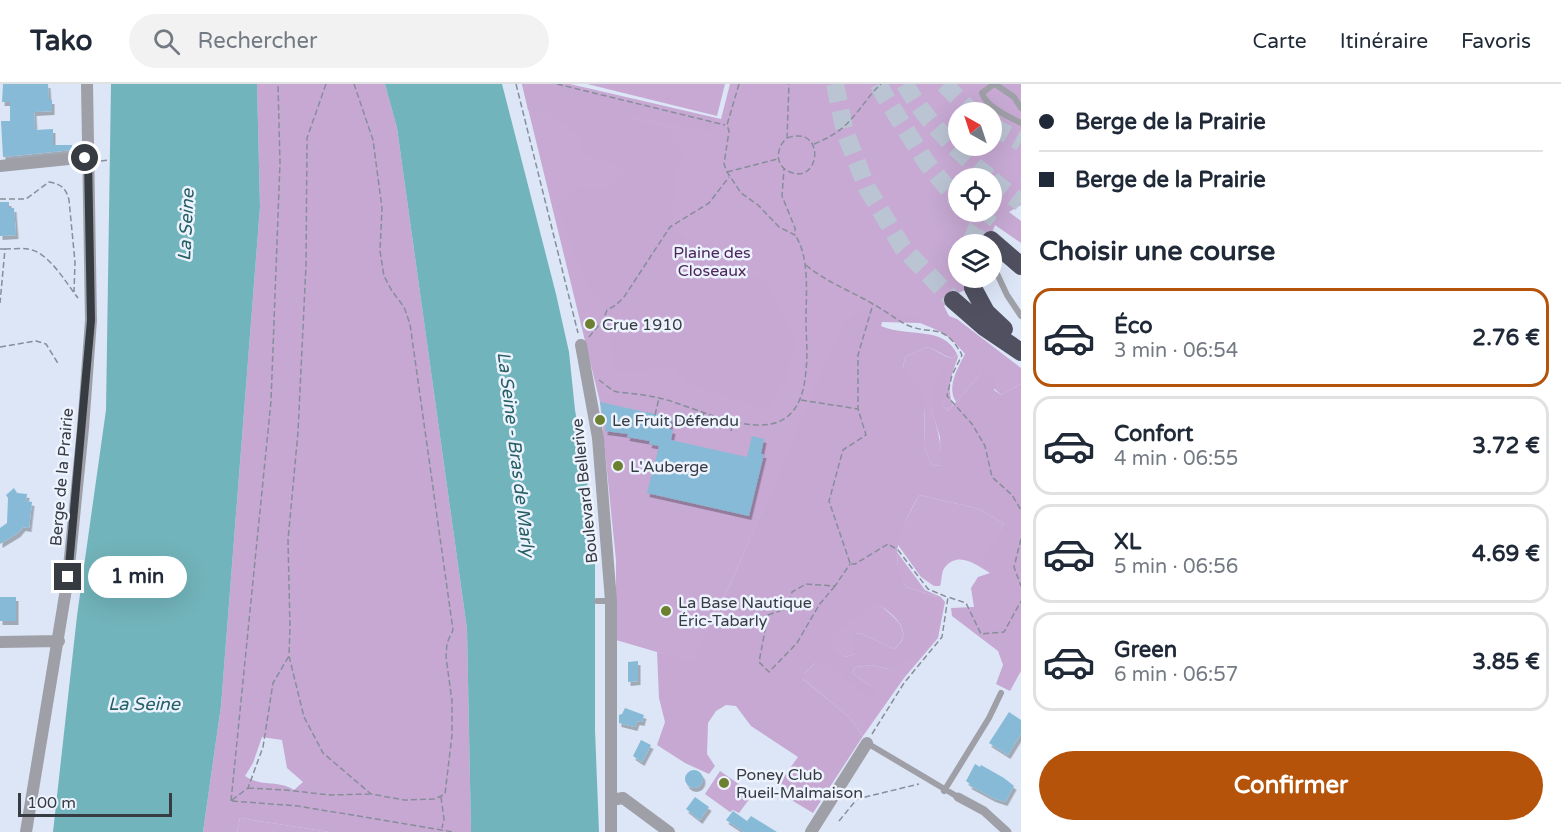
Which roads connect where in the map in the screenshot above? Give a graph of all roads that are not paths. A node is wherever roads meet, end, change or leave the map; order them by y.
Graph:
1 (87, 84) edge
2 (994, 84) edge
3 (1021, 108) edge
4 (1021, 123) edge
5 (88, 158) junction
6 (0, 166) edge
7 (1002, 250) edge
8 (1021, 266) edge
9 (1002, 284) edge
10 (973, 288) dead end
11 (953, 300) tunnel mouth
12 (1021, 316) edge
13 (1021, 341) edge
14 (581, 345) road end
15 (1021, 352) edge
16 (597, 601) dead end
17 (611, 601) junction
18 (59, 641) junction
19 (0, 642) edge
20 (1000, 693) dead end
21 (867, 743) joint
22 (944, 791) junction
23 (958, 797) joint
24 (611, 800) junction
25 (27, 832) edge
26 (611, 832) edge
27 (669, 832) edge
28 (811, 832) edge
29 (1007, 832) edge

1 - 5 street, Berge de la Prairie
2 - 3 lane
2 - 4 lane
5 - 6 street
5 - 18 street, Berge de la Prairie
7 - 8 highway
9 - 12 lane
10 - 13 highway
11 - 15 highway
14 - 17 street, Boulevard Bellerive
16 - 17 lane
17 - 24 street, Boulevard Bellerive
18 - 19 street
18 - 25 street, Berge de la Prairie
20 - 22 lane
21 - 22 lane
21 - 28 street
22 - 23 lane
23 - 29 street
24 - 26 street, Boulevard Bellerive
24 - 27 street

